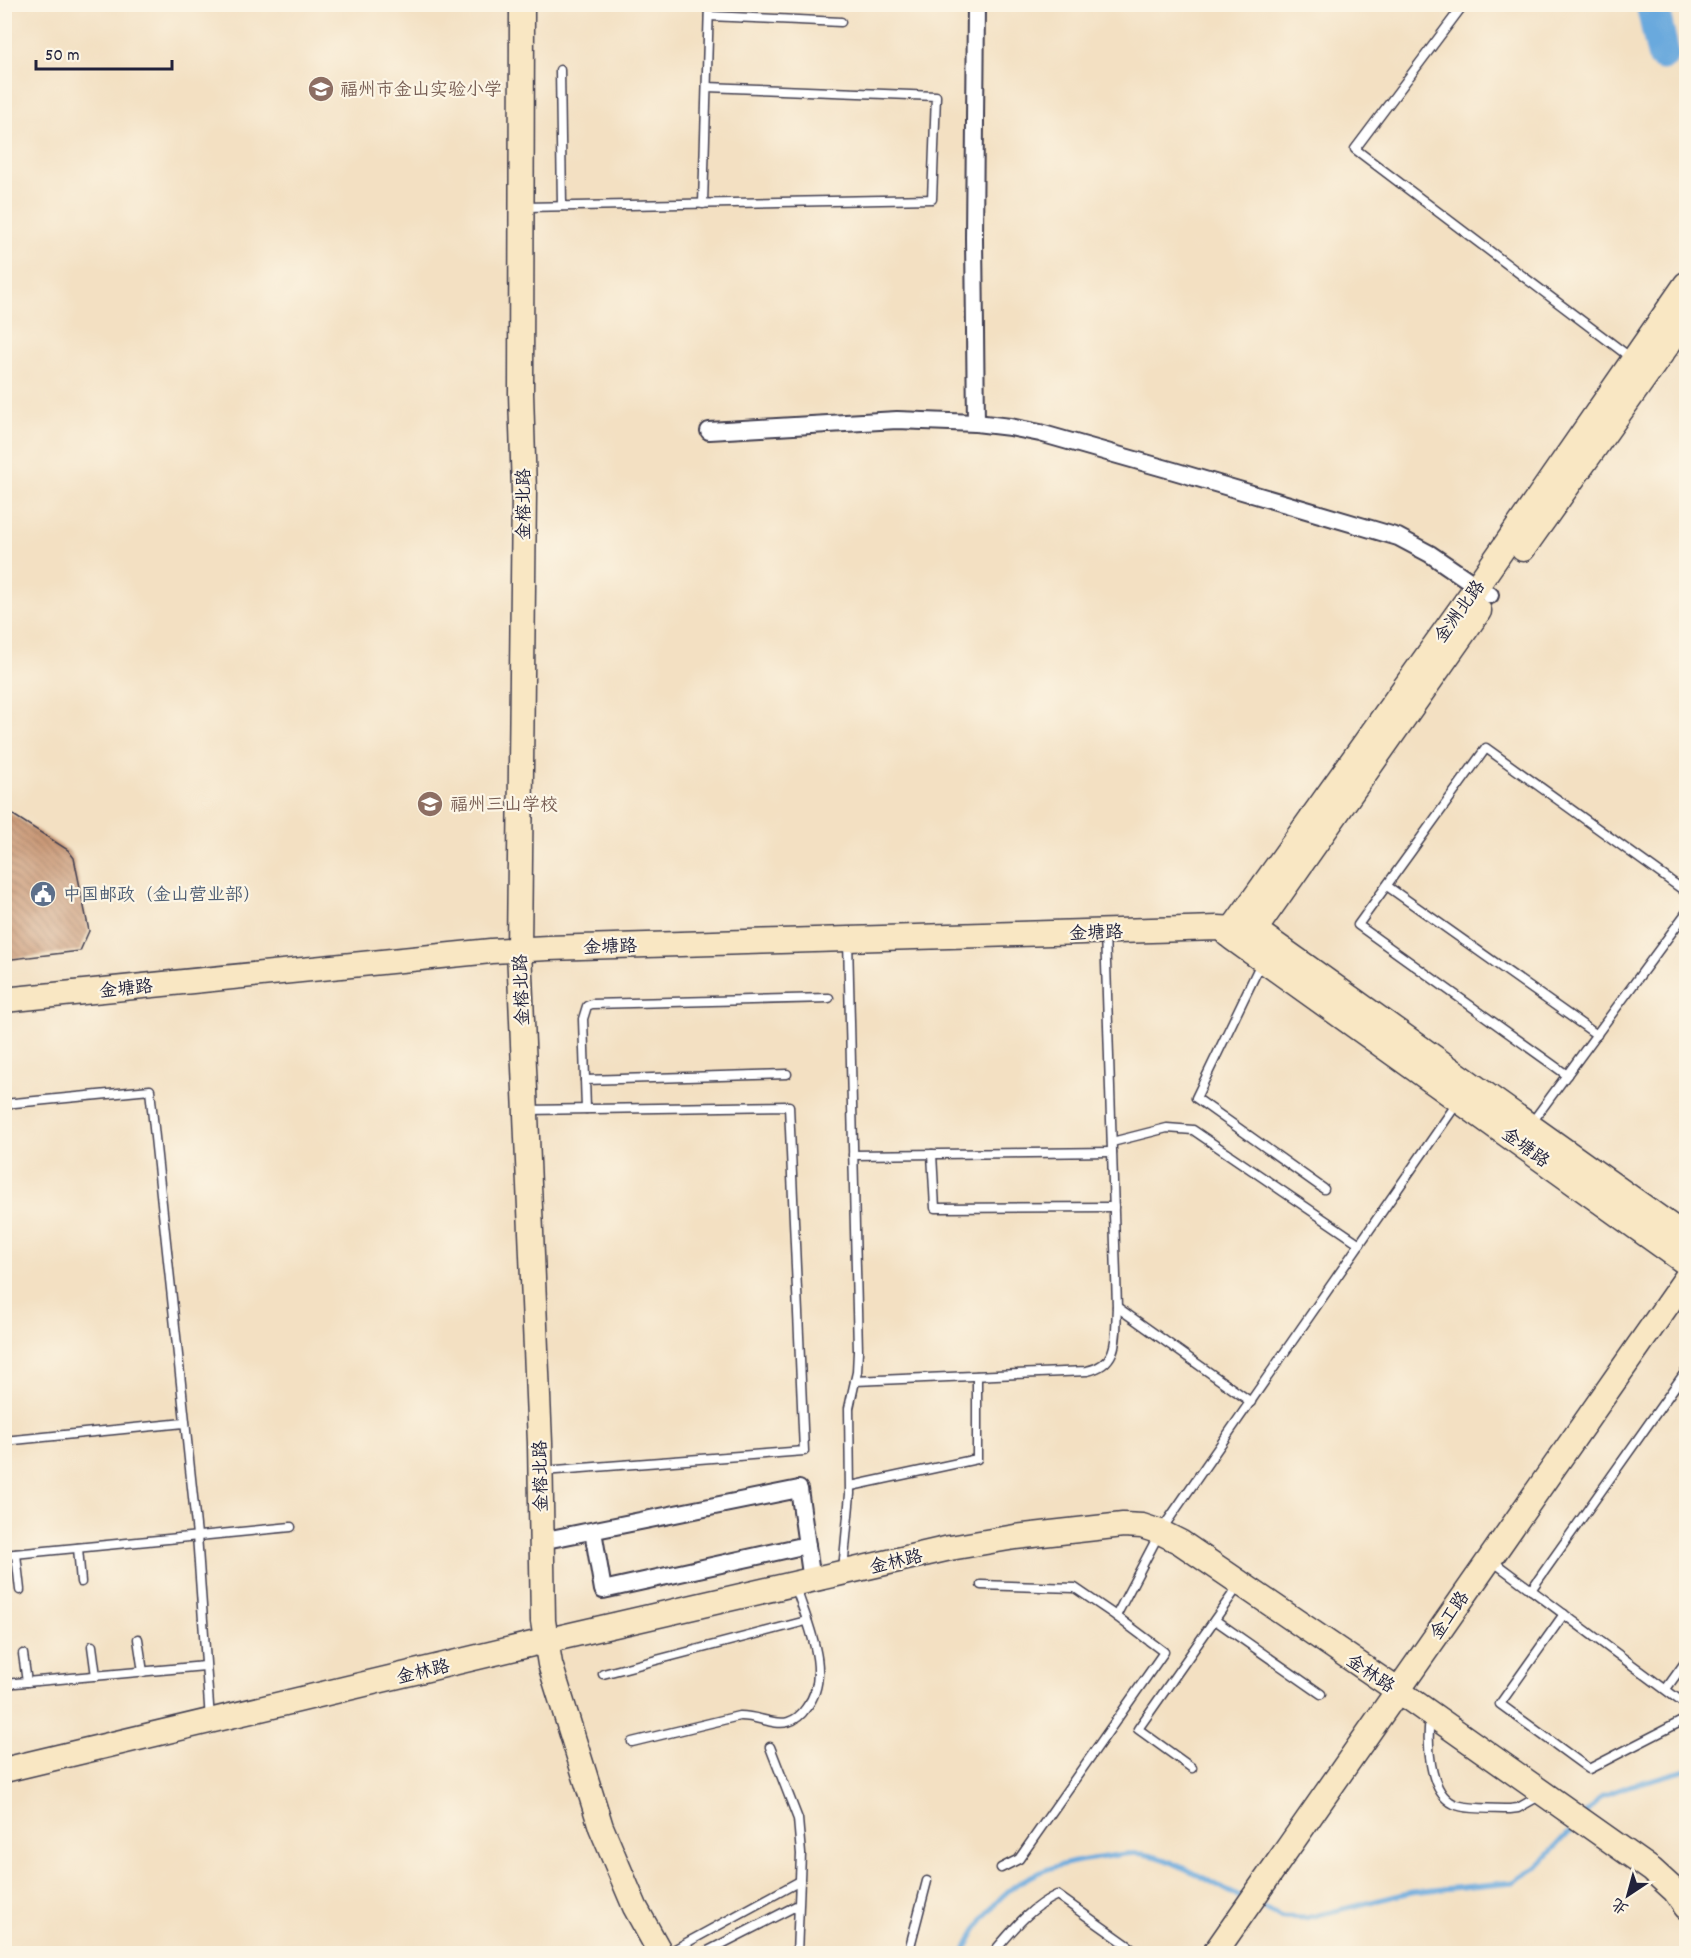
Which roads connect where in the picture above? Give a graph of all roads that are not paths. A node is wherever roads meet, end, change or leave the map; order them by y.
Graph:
1 (522, 4) edge
2 (709, 4) edge
3 (976, 4) edge
4 (1464, 4) edge
5 (709, 16) junction
6 (841, 22) dead end
7 (560, 70) dead end
8 (707, 87) junction
9 (703, 204) junction
10 (562, 206) junction
11 (522, 207) junction
12 (1686, 284) edge
13 (1686, 319) edge
14 (1634, 360) junction
15 (976, 423) junction
16 (709, 430) dead end
17 (1483, 591) junction
18 (1387, 886) junction
19 (1686, 892) edge
20 (1686, 913) edge
21 (1105, 932) junction
22 (1240, 938) junction
23 (848, 939) junction
24 (519, 950) junction
25 (829, 998) dead end
26 (4, 1000) edge
27 (1597, 1035) junction
28 (787, 1074) dead end
29 (1567, 1075) junction
30 (585, 1080) junction
31 (1460, 1099) junction
32 (4, 1104) edge
33 (586, 1109) junction
34 (526, 1110) junction
35 (1524, 1134) junction
36 (1112, 1142) junction
37 (1112, 1152) junction
38 (932, 1154) junction
39 (853, 1155) junction
40 (1324, 1189) dead end
41 (1114, 1207) junction
42 (1686, 1237) edge
43 (1360, 1244) junction
44 (1686, 1263) edge
45 (1686, 1278) edge
46 (1117, 1307) junction
47 (1686, 1371) edge
48 (978, 1376) junction
49 (855, 1381) junction
50 (1251, 1402) junction
51 (184, 1423) junction
52 (4, 1441) edge
53 (540, 1471) junction
54 (851, 1486) junction
55 (291, 1527) dead end
56 (592, 1531) junction
57 (1160, 1532) junction
58 (197, 1535) junction
59 (541, 1541) junction
60 (807, 1545) junction
61 (78, 1548) junction
62 (16, 1554) junction
63 (4, 1555) edge
64 (1489, 1558) junction
65 (842, 1574) junction
66 (81, 1582) dead end
67 (804, 1582) junction
68 (1241, 1583) junction
69 (981, 1585) dead end
70 (20, 1590) dead end
71 (1531, 1590) junction
72 (1564, 1614) junction
73 (1116, 1616) junction
74 (1215, 1620) junction
75 (806, 1621) junction
76 (138, 1639) dead end
77 (545, 1641) junction
78 (92, 1646) dead end
79 (22, 1654) dead end
80 (1686, 1664) edge
81 (205, 1666) junction
82 (143, 1672) junction
83 (603, 1674) dead end
84 (96, 1676) junction
85 (27, 1682) junction
86 (4, 1684) edge
87 (1666, 1689) junction
88 (1396, 1690) junction
89 (1321, 1694) dead end
90 (1686, 1705) edge
91 (1431, 1714) junction
92 (1686, 1719) edge
93 (210, 1722) junction
94 (632, 1742) dead end
95 (770, 1747) dead end
96 (1192, 1768) dead end
97 (4, 1770) edge
98 (1545, 1795) junction
99 (1000, 1868) dead end
100 (800, 1881) junction
101 (927, 1881) dead end
102 (798, 1905) junction
103 (1686, 1907) edge
104 (718, 1950) edge
105 (661, 1953) edge
106 (666, 1953) edge
107 (702, 1953) edge
108 (797, 1953) edge
109 (908, 1953) edge
110 (992, 1953) edge
111 (1140, 1953) edge
112 (1214, 1953) edge

1 - 11 street, 金榕北路
2 - 5 lane
3 - 15 street
4 - 14 lane
5 - 6 lane
5 - 8 lane
7 - 10 lane
8 - 9 lane
8 - 9 lane
9 - 10 lane
10 - 11 lane
11 - 24 street, 金榕北路
12 - 14 street, 金洲北路
13 - 17 street, 金洲北路
14 - 17 street, 金洲北路
15 - 16 street
15 - 17 street
17 - 22 street, 金洲北路
18 - 19 lane
18 - 27 lane
18 - 29 lane
20 - 27 lane
21 - 22 street, 金塘路
21 - 23 street, 金塘路
21 - 36 lane
22 - 31 street, 金塘路
22 - 35 street, 金塘路
22 - 40 lane
23 - 24 street, 金塘路
23 - 39 lane
24 - 26 street, 金塘路
24 - 34 street, 金榕北路
25 - 30 lane
27 - 29 lane
28 - 30 lane
29 - 35 lane
30 - 33 lane
31 - 35 street, 金塘路
31 - 43 lane
32 - 51 lane
33 - 34 lane
33 - 53 lane
34 - 53 street, 金榕北路
35 - 42 street, 金塘路
35 - 44 street, 金塘路
36 - 37 lane
36 - 43 lane
37 - 38 lane
37 - 41 lane
38 - 39 lane
38 - 41 lane
39 - 49 lane
41 - 46 lane
43 - 50 lane
45 - 64 street, 金工路
46 - 48 lane
46 - 50 lane
47 - 71 lane
48 - 49 lane
48 - 54 lane
49 - 54 lane
50 - 57 lane
51 - 52 lane
51 - 58 lane
53 - 59 street, 金榕北路
54 - 65 lane
55 - 58 lane
56 - 59 street
56 - 60 street
56 - 60 street
57 - 65 street, 金林路
57 - 68 street, 金林路
57 - 73 lane
58 - 61 lane
58 - 81 lane
59 - 77 street, 金榕北路
60 - 67 street
61 - 62 lane
61 - 66 lane
62 - 63 lane
62 - 70 lane
64 - 71 lane
64 - 88 street, 金工路
65 - 67 street, 金林路
67 - 75 lane
67 - 77 street, 金林路
68 - 74 lane
68 - 88 street, 金林路
69 - 73 lane
71 - 72 lane
72 - 87 lane
72 - 92 lane
73 - 99 lane
74 - 89 lane
74 - 96 lane
75 - 83 lane
75 - 94 lane
76 - 82 lane
77 - 93 street, 金林路
77 - 105 street, 金榕北路
78 - 84 lane
79 - 85 lane
80 - 87 lane
81 - 82 lane
81 - 93 lane
82 - 84 lane
84 - 85 lane
85 - 86 lane
87 - 90 lane
88 - 91 street, 金林路
88 - 112 street, 金工路
91 - 98 street, 金林路
91 - 98 lane
93 - 97 street, 金林路
95 - 100 lane
98 - 103 street, 金林路
100 - 102 lane
100 - 106 lane
101 - 109 lane
102 - 104 lane
102 - 108 lane
104 - 107 lane
110 - 111 lane

